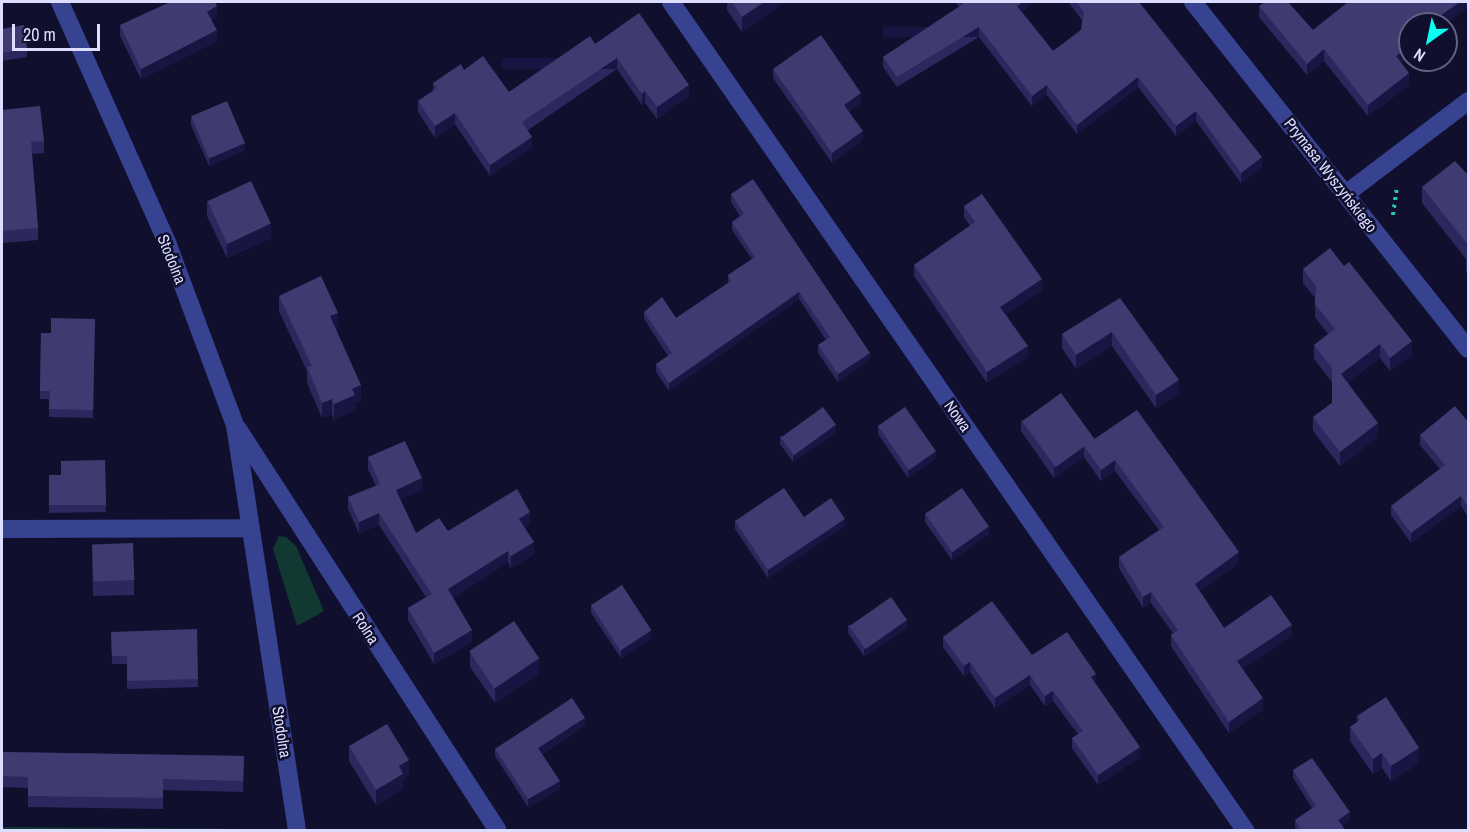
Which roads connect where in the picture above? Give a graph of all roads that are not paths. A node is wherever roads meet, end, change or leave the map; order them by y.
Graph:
1 (60, 2) edge
2 (671, 2) edge
3 (1193, 2) edge
4 (1468, 100) edge
5 (1347, 193) junction
6 (1468, 349) edge
7 (235, 425) junction
8 (248, 528) junction
9 (2, 529) edge
10 (297, 831) edge
11 (497, 831) edge
12 (1245, 831) edge

1 - 7 street, Stodolna
2 - 12 street, Nowa
3 - 5 street, Prymasa Wyszyńskiego
4 - 5 street
5 - 6 street, Prymasa Wyszyńskiego
7 - 8 street, Stodolna
7 - 11 street, Rolna
8 - 9 street
8 - 10 street, Stodolna

